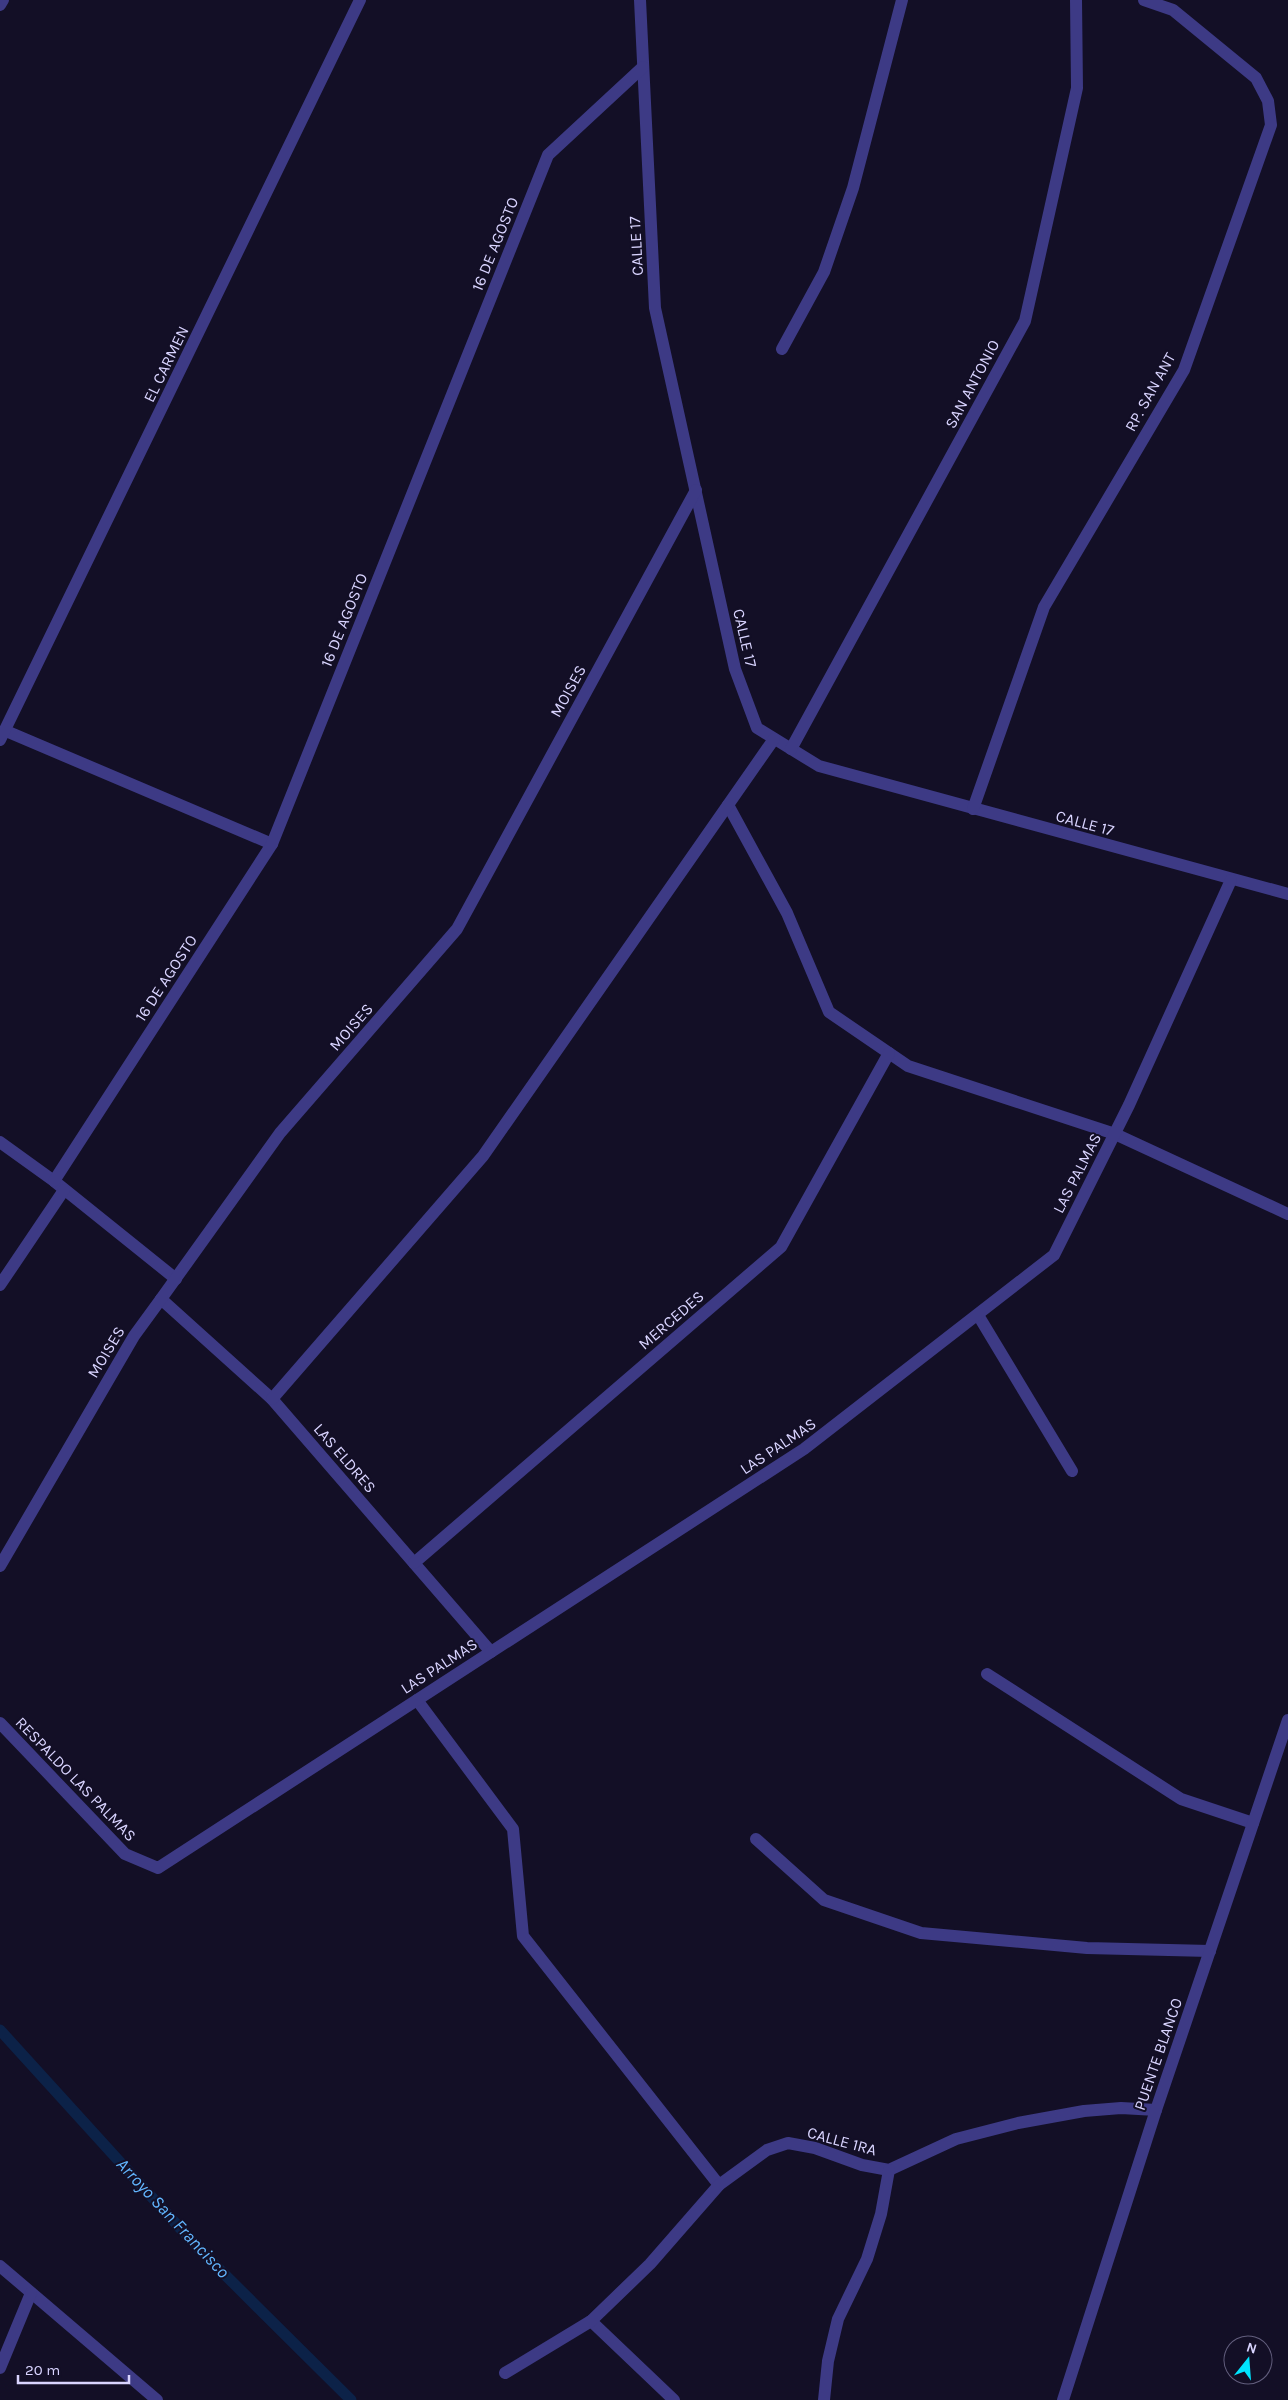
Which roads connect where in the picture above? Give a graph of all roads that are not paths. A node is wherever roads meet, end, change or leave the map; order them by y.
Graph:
1 (3, 0) edge
2 (360, 0) edge
3 (640, 0) edge
4 (902, 0) edge
5 (1076, 0) edge
6 (1144, 0) edge
7 (0, 5) edge
8 (643, 67) junction
9 (782, 349) dead end
10 (696, 490) junction
11 (3, 736) edge
12 (774, 739) junction
13 (791, 749) junction
14 (728, 805) junction
15 (973, 809) junction
16 (272, 844) junction
17 (1231, 880) junction
18 (1288, 894) edge
19 (889, 1053) junction
20 (1115, 1134) junction
21 (0, 1142) edge
22 (54, 1182) junction
23 (64, 1190) junction
24 (1288, 1214) edge
25 (176, 1279) junction
26 (0, 1285) edge
27 (161, 1298) junction
28 (978, 1315) junction
29 (272, 1399) junction
30 (1072, 1471) dead end
31 (414, 1563) junction
32 (0, 1566) edge
33 (491, 1652) junction
34 (987, 1674) dead end
35 (417, 1700) junction
36 (1288, 1720) edge
37 (0, 1723) edge
38 (1253, 1823) junction
39 (756, 1839) dead end
40 (158, 1868) joint
41 (1210, 1951) junction
42 (1156, 2110) junction
43 (889, 2170) junction
44 (719, 2185) junction
45 (0, 2266) edge
46 (31, 2293) junction
47 (591, 2321) junction
48 (0, 2368) edge
49 (505, 2373) dead end
50 (157, 2400) edge
51 (674, 2400) edge
52 (824, 2400) edge
53 (1063, 2400) edge

1 - 7 street
2 - 11 street, EL CARMEN
3 - 8 street, CALLE 17
4 - 9 street
5 - 13 street, SAN ANTONIO
6 - 15 street, RP. SAN ANT
8 - 10 street, CALLE 17
8 - 16 street, 16 DE AGOSTO
10 - 12 street, CALLE 17
10 - 25 street, MOISES
11 - 16 street
12 - 13 street, CALLE 17
12 - 14 street
13 - 15 street, CALLE 17
14 - 19 street
14 - 29 street
15 - 17 street, CALLE 17
16 - 22 street, 16 DE AGOSTO
17 - 18 street, CALLE 17
17 - 20 street, LAS PALMAS
19 - 20 street
19 - 31 street, MERCEDES
20 - 24 street
20 - 28 street, LAS PALMAS
21 - 22 street
22 - 23 street
23 - 25 street
23 - 26 street
25 - 27 street, MOISES
27 - 29 street, LAS ELDRES
27 - 32 street, MOISES
28 - 30 street
28 - 33 street, LAS PALMAS
29 - 31 street, LAS ELDRES
31 - 33 street, LAS ELDRES
33 - 35 street, LAS PALMAS
34 - 38 street
35 - 40 street, LAS PALMAS
35 - 44 street
36 - 38 street, PUENTE BLANCO
37 - 40 street, RESPALDO LAS PALMAS
38 - 41 street, PUENTE BLANCO
39 - 41 street
41 - 42 street, PUENTE BLANCO
42 - 43 street, CALLE 1RA
42 - 53 street, PUENTE BLANCO
43 - 44 street, CALLE 1RA
43 - 52 street
44 - 47 street, CALLE 1RA
45 - 46 street
46 - 48 street
46 - 50 street
47 - 49 street, CALLE 1RA
47 - 51 street

